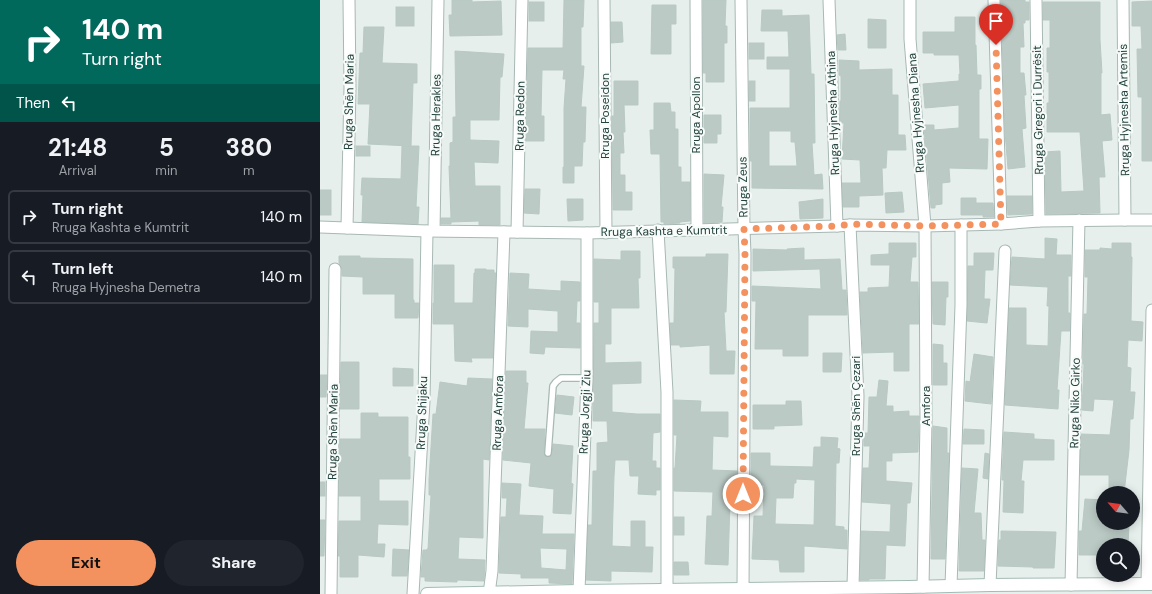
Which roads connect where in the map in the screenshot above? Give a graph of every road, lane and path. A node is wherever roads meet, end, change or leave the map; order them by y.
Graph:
1 (349, 0) edge
2 (438, 0) edge
3 (522, 0) edge
4 (604, 0) edge
5 (696, 0) edge
6 (741, 0) edge
7 (829, 0) edge
8 (910, 0) edge
9 (994, 0) edge
10 (1036, 0) edge
11 (1123, 0) edge
12 (1079, 220) junction
13 (1125, 220) junction
14 (1152, 220) edge
15 (1039, 221) junction
16 (850, 224) junction
17 (1001, 224) junction
18 (961, 225) junction
19 (837, 226) junction
20 (925, 226) junction
21 (320, 227) edge
22 (347, 228) junction
23 (744, 229) junction
24 (658, 230) junction
25 (697, 230) junction
26 (431, 231) junction
27 (504, 232) junction
28 (518, 232) junction
29 (587, 233) junction
30 (606, 233) junction
31 (1005, 251) dead end
32 (335, 269) dead end
33 (1152, 310) edge
34 (587, 378) junction
35 (548, 453) dead end
36 (1149, 584) edge
37 (990, 585) junction
38 (1071, 585) junction
39 (951, 586) junction
40 (923, 587) junction
41 (853, 588) junction
42 (667, 590) junction
43 (743, 590) junction
44 (579, 591) junction
45 (629, 592) edge
46 (566, 593) edge
47 (331, 594) edge
48 (413, 594) edge
49 (427, 594) edge
50 (489, 594) edge

1 - 22 street, Rruga Shën Maria
2 - 26 street, Rruga Herakles
3 - 28 street, Rruga Redon
4 - 30 street, Rruga Poseidon
5 - 25 street, Rruga Apollon
6 - 23 street, Rruga Zeus
7 - 19 street, Rruga Hyjnesha Athina
8 - 20 street, Rruga Hyjnesha Diana
9 - 17 street
10 - 15 street, Rruga Gregori i Durrësit
11 - 13 street, Rruga Hyjnesha Artemis
12 - 13 street, Rruga Kashta e Kumtrit
12 - 15 street, Rruga Kashta e Kumtrit
12 - 38 street, Rruga Niko Girko
13 - 14 street, Rruga Kashta e Kumtrit
15 - 17 street, Rruga Kashta e Kumtrit
16 - 19 street, Rruga Kashta e Kumtrit
16 - 20 street, Rruga Kashta e Kumtrit
16 - 41 street, Rruga Shën Çezari
17 - 18 street, Rruga Kashta e Kumtrit
18 - 20 street, Rruga Kashta e Kumtrit
18 - 39 street
19 - 23 street, Rruga Kashta e Kumtrit
20 - 40 street, Amfora
21 - 22 street, Rruga Kashta e Kumtrit
22 - 26 street, Rruga Kashta e Kumtrit
23 - 25 street, Rruga Kashta e Kumtrit
23 - 43 street, Rruga Zeus
24 - 25 street, Rruga Kashta e Kumtrit
24 - 30 street, Rruga Kashta e Kumtrit
24 - 42 street
26 - 27 street, Rruga Kashta e Kumtrit
26 - 48 street, Rruga Shijaku
27 - 28 street, Rruga Kashta e Kumtrit
27 - 50 street, Rruga Amfora
28 - 29 street, Rruga Kashta e Kumtrit
29 - 30 street, Rruga Kashta e Kumtrit
29 - 34 street, Rruga Jorgji Ziu
31 - 37 street
32 - 47 street, Rruga Shën Maria
33 - 36 street
34 - 35 lane
34 - 44 street, Rruga Jorgji Ziu
36 - 38 main road
37 - 38 main road
37 - 39 main road
39 - 40 main road
40 - 41 main road
41 - 43 main road
42 - 43 main road
42 - 45 main road
44 - 45 main road
44 - 46 main road
46 - 50 main road
49 - 50 main road

